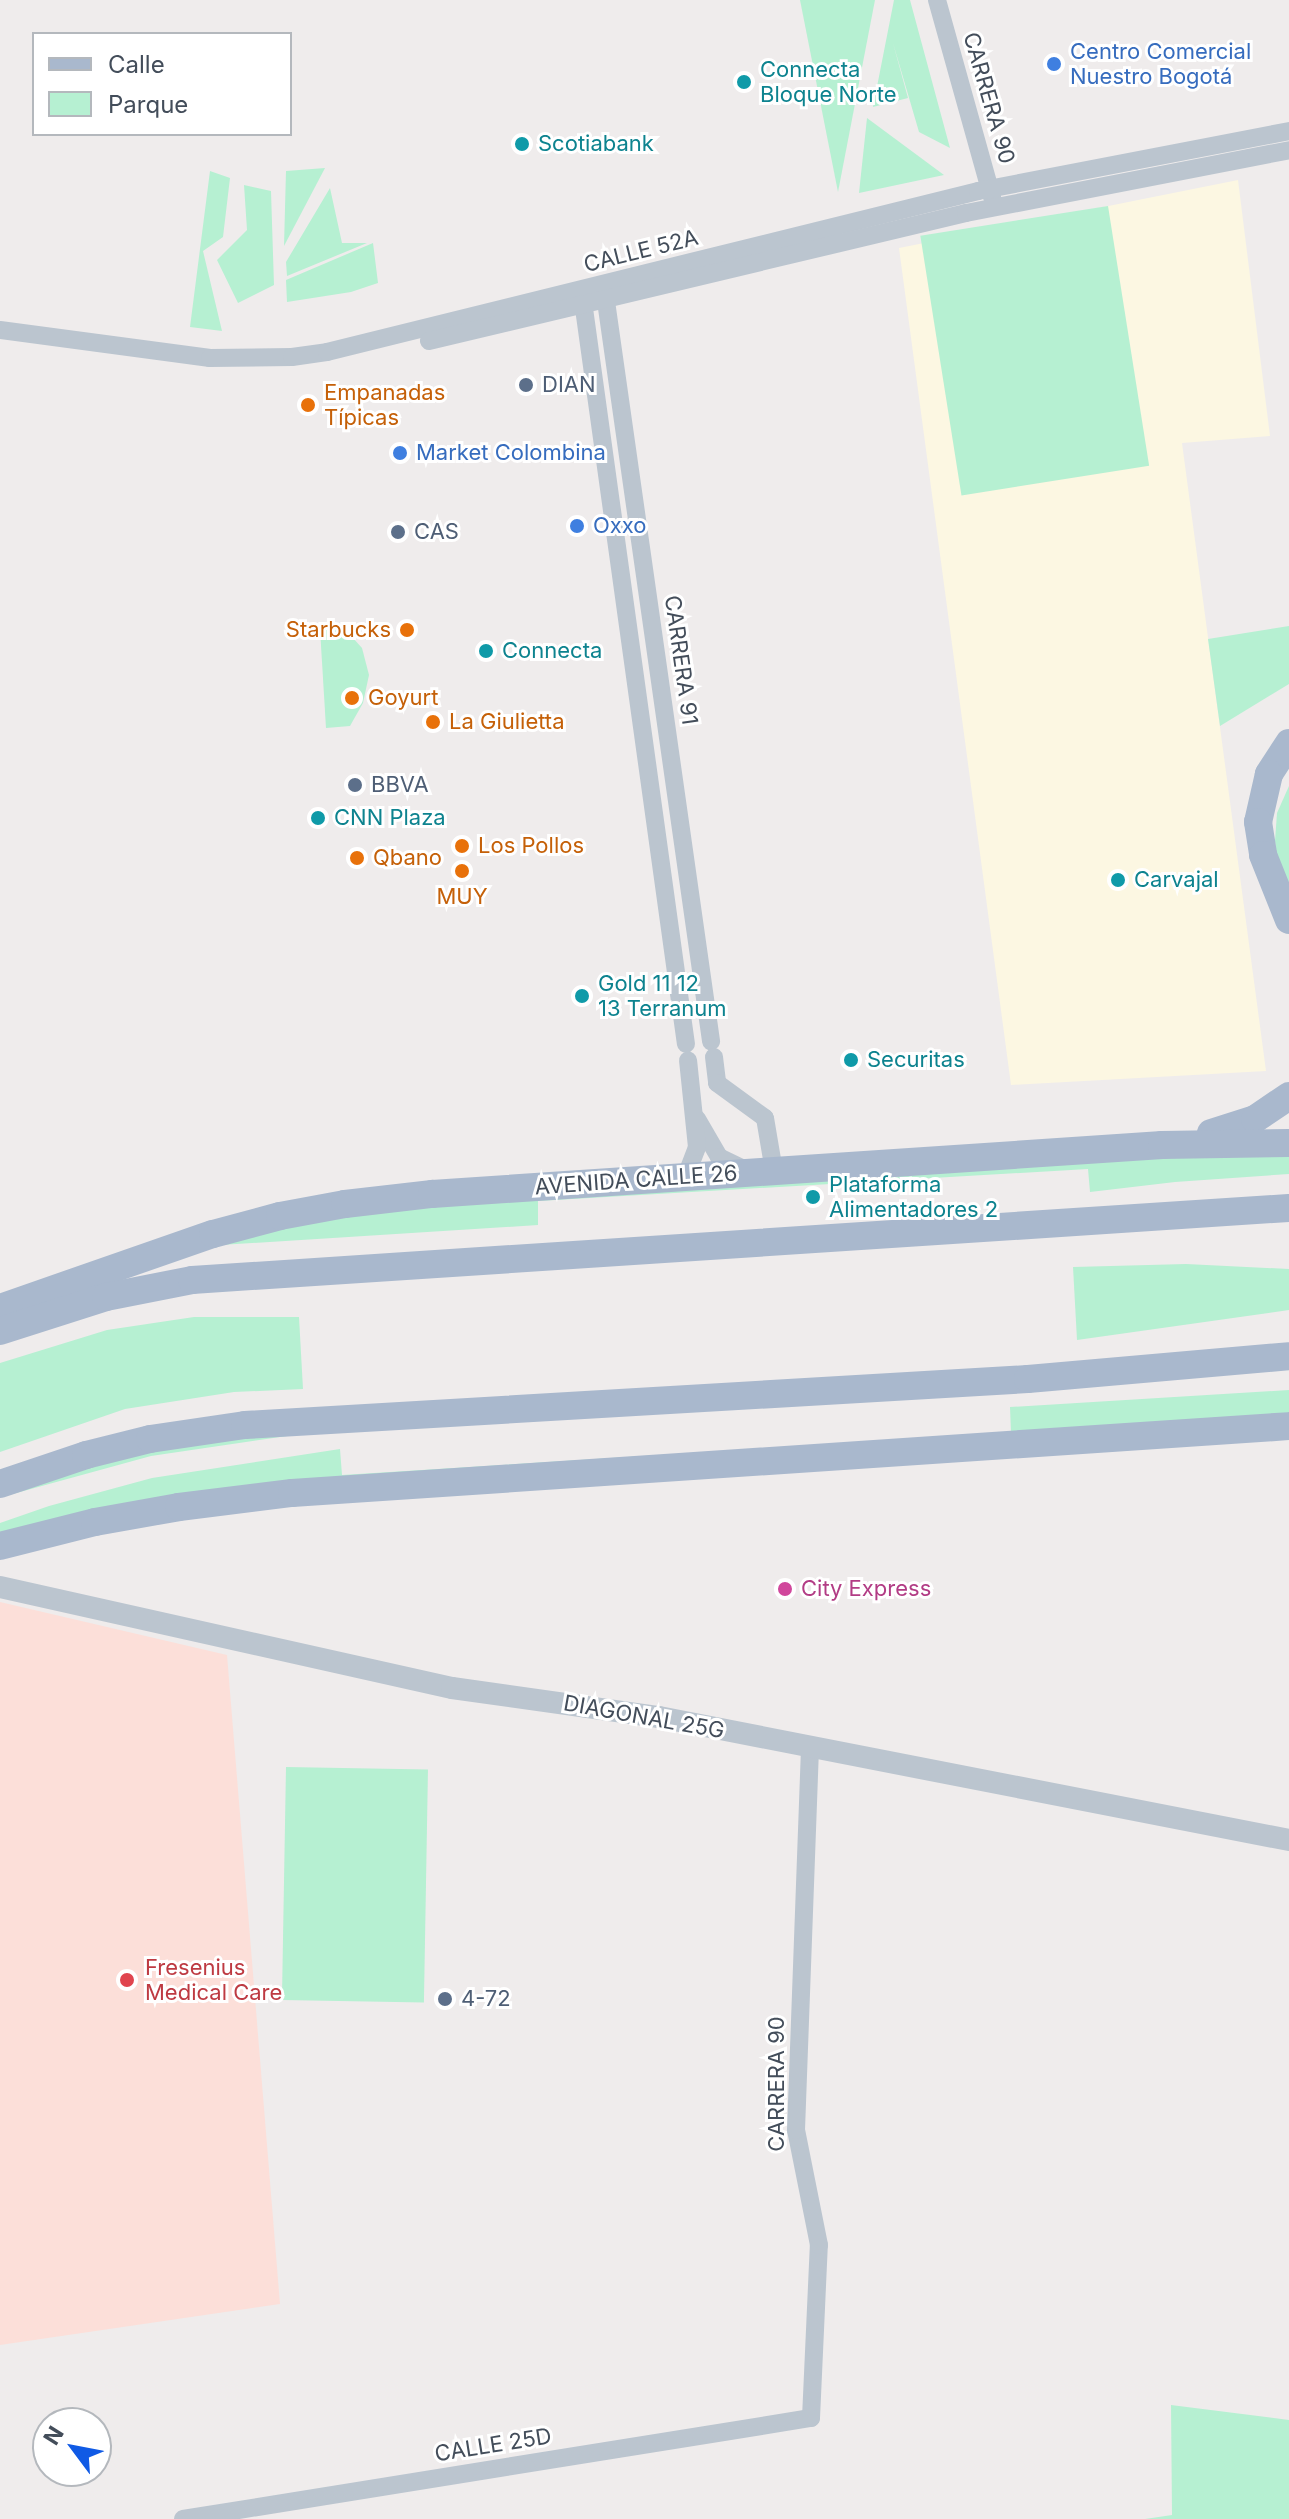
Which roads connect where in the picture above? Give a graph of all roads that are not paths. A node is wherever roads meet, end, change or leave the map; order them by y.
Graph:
1 (937, 0) edge
2 (1289, 131) edge
3 (1289, 150) edge
4 (990, 188) junction
5 (995, 208) junction
6 (604, 292) junction
7 (582, 298) junction
8 (0, 330) edge
9 (0, 341) edge
10 (1289, 743) edge
11 (1289, 920) edge
12 (717, 1083) junction
13 (691, 1085) junction
14 (1289, 1096) edge
15 (695, 1115) junction
16 (1289, 1143) edge
17 (1162, 1145) junction
18 (763, 1171) junction
19 (686, 1176) junction
20 (1289, 1208) edge
21 (0, 1308) edge
22 (0, 1331) edge
23 (1289, 1356) edge
24 (1289, 1426) edge
25 (0, 1484) edge
26 (0, 1546) edge
27 (0, 1587) edge
28 (810, 1748) junction
29 (1289, 1840) edge
30 (811, 2418) joint
31 (183, 2519) edge

1 - 4 street, CARRERA 90
2 - 4 street, CALLE 52A
3 - 5 street, CALLE 52A
4 - 5 street, CARRERA 90
4 - 6 street, CALLE 52A
5 - 6 street, CALLE 52A
6 - 7 street, CALLE 52A
6 - 12 street, CARRERA 91
7 - 8 street, CALLE 52A
7 - 9 street, CALLE 52A
7 - 13 street
10 - 11 main road
12 - 13 street
12 - 18 street
13 - 15 street
14 - 17 main road
15 - 18 street
15 - 19 street
16 - 17 main road, AVENIDA CALLE 26
17 - 18 main road, AVENIDA CALLE 26
18 - 19 main road, AVENIDA CALLE 26
19 - 21 main road, AVENIDA CALLE 26
20 - 22 main road
23 - 25 main road
24 - 26 main road
27 - 28 street, DIAGONAL 25G
28 - 29 street, DIAGONAL 25G
28 - 30 street, CARRERA 90
30 - 31 street, CALLE 25D

